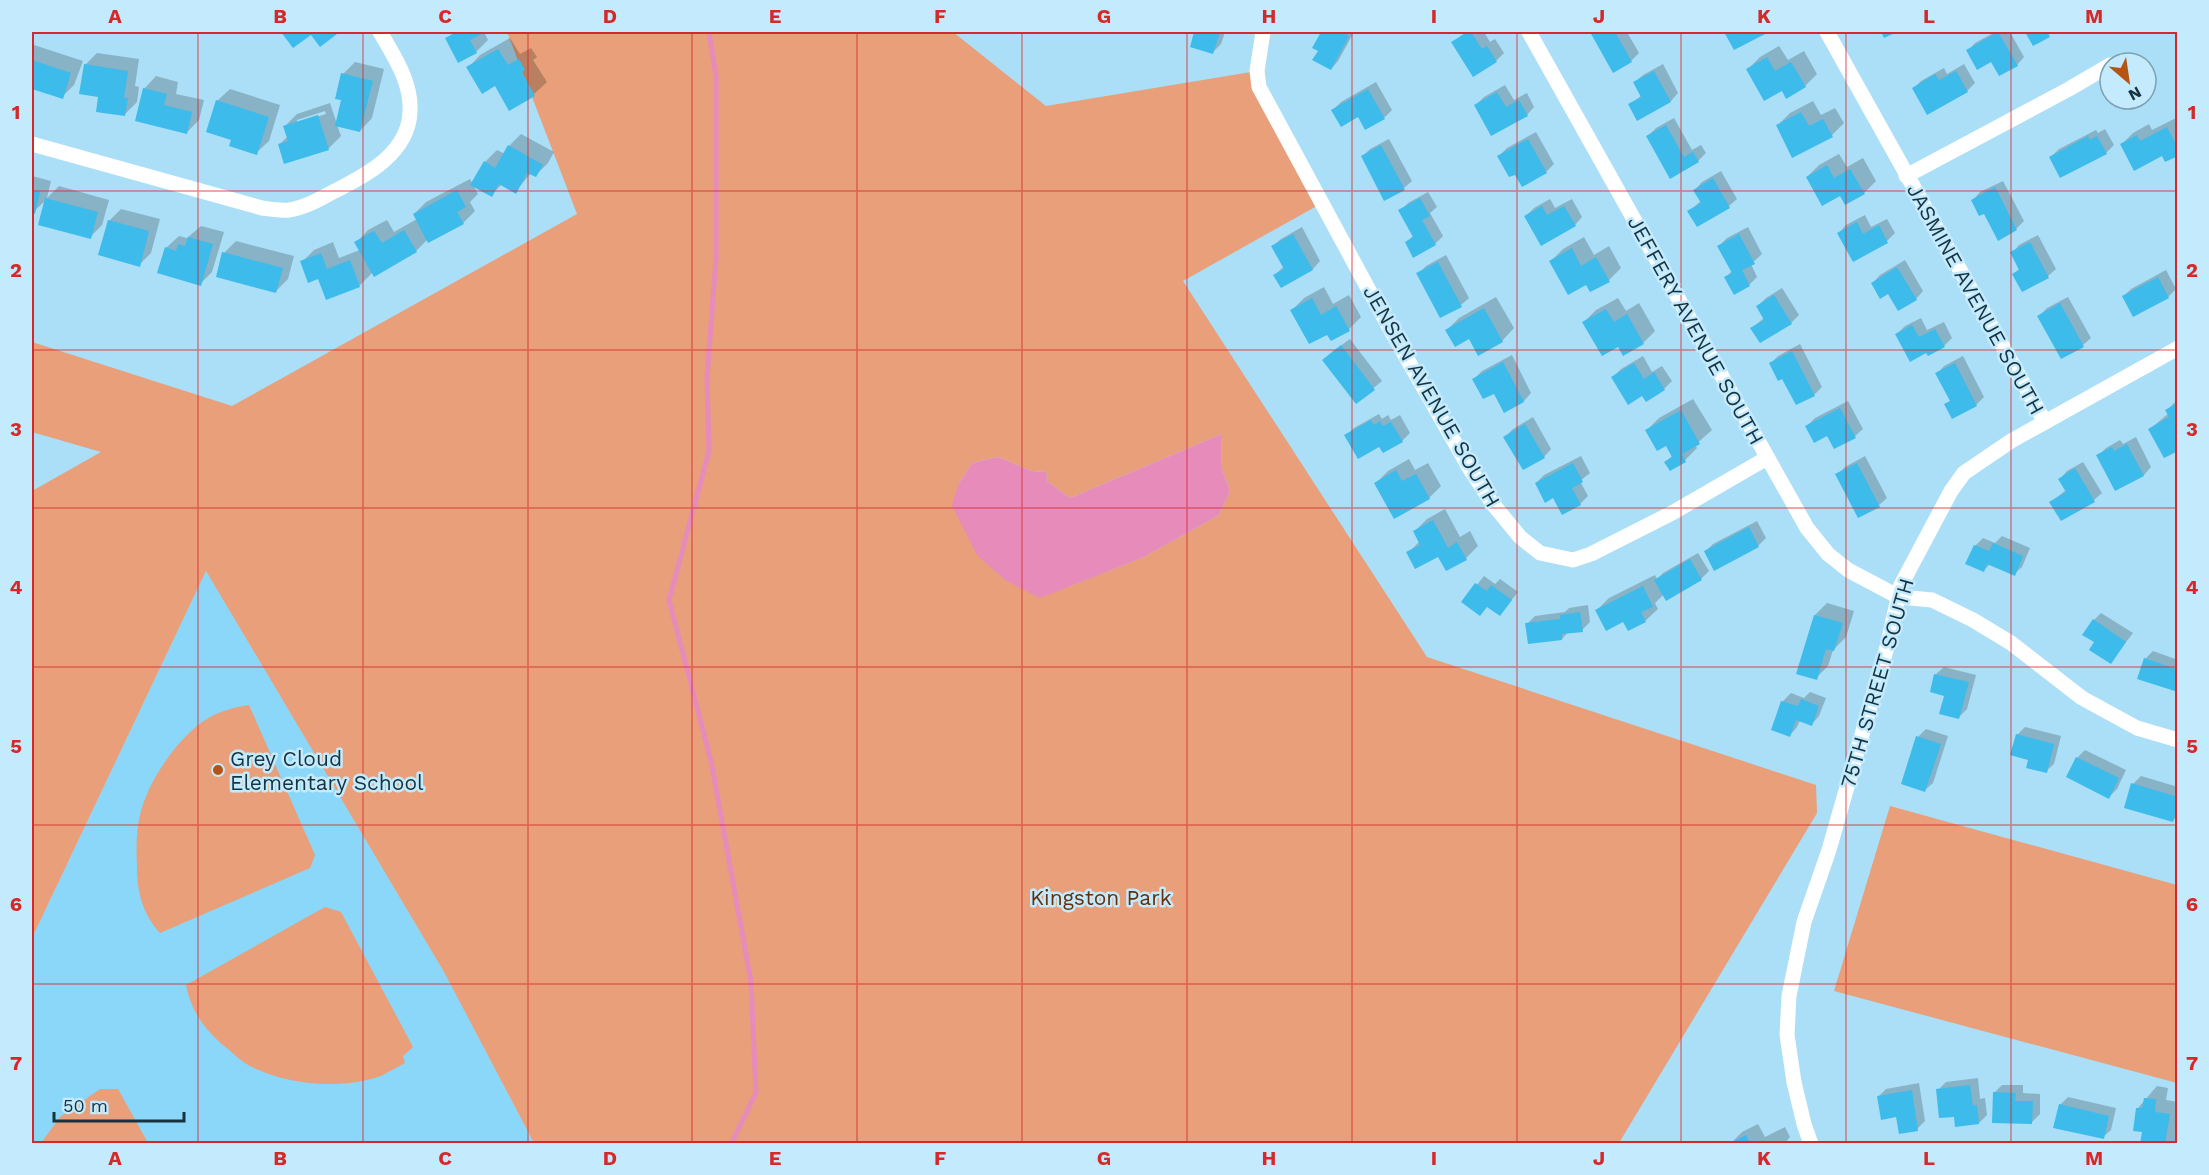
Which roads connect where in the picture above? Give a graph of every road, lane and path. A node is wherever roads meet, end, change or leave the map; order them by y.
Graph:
1 (380, 32) edge
2 (1263, 32) edge
3 (1528, 32) edge
4 (1827, 32) edge
5 (2098, 72) edge
6 (32, 144) edge
7 (1906, 176) junction
8 (2178, 348) edge
9 (2045, 422) junction
10 (1767, 458) junction
11 (1899, 597) junction
12 (2178, 740) edge
13 (1811, 1143) edge

1 - 6 street
2 - 10 street, JENSEN AVENUE SOUTH
3 - 10 street, JEFFERY AVENUE SOUTH
4 - 7 street, JASMINE AVENUE SOUTH
5 - 7 street, JASMINE AVENUE SOUTH
7 - 9 street, JASMINE AVENUE SOUTH
8 - 9 street, 75TH STREET SOUTH
9 - 11 street, 75TH STREET SOUTH
10 - 11 street, JEFFERY AVENUE SOUTH
11 - 12 street
11 - 13 street, 75TH STREET SOUTH

